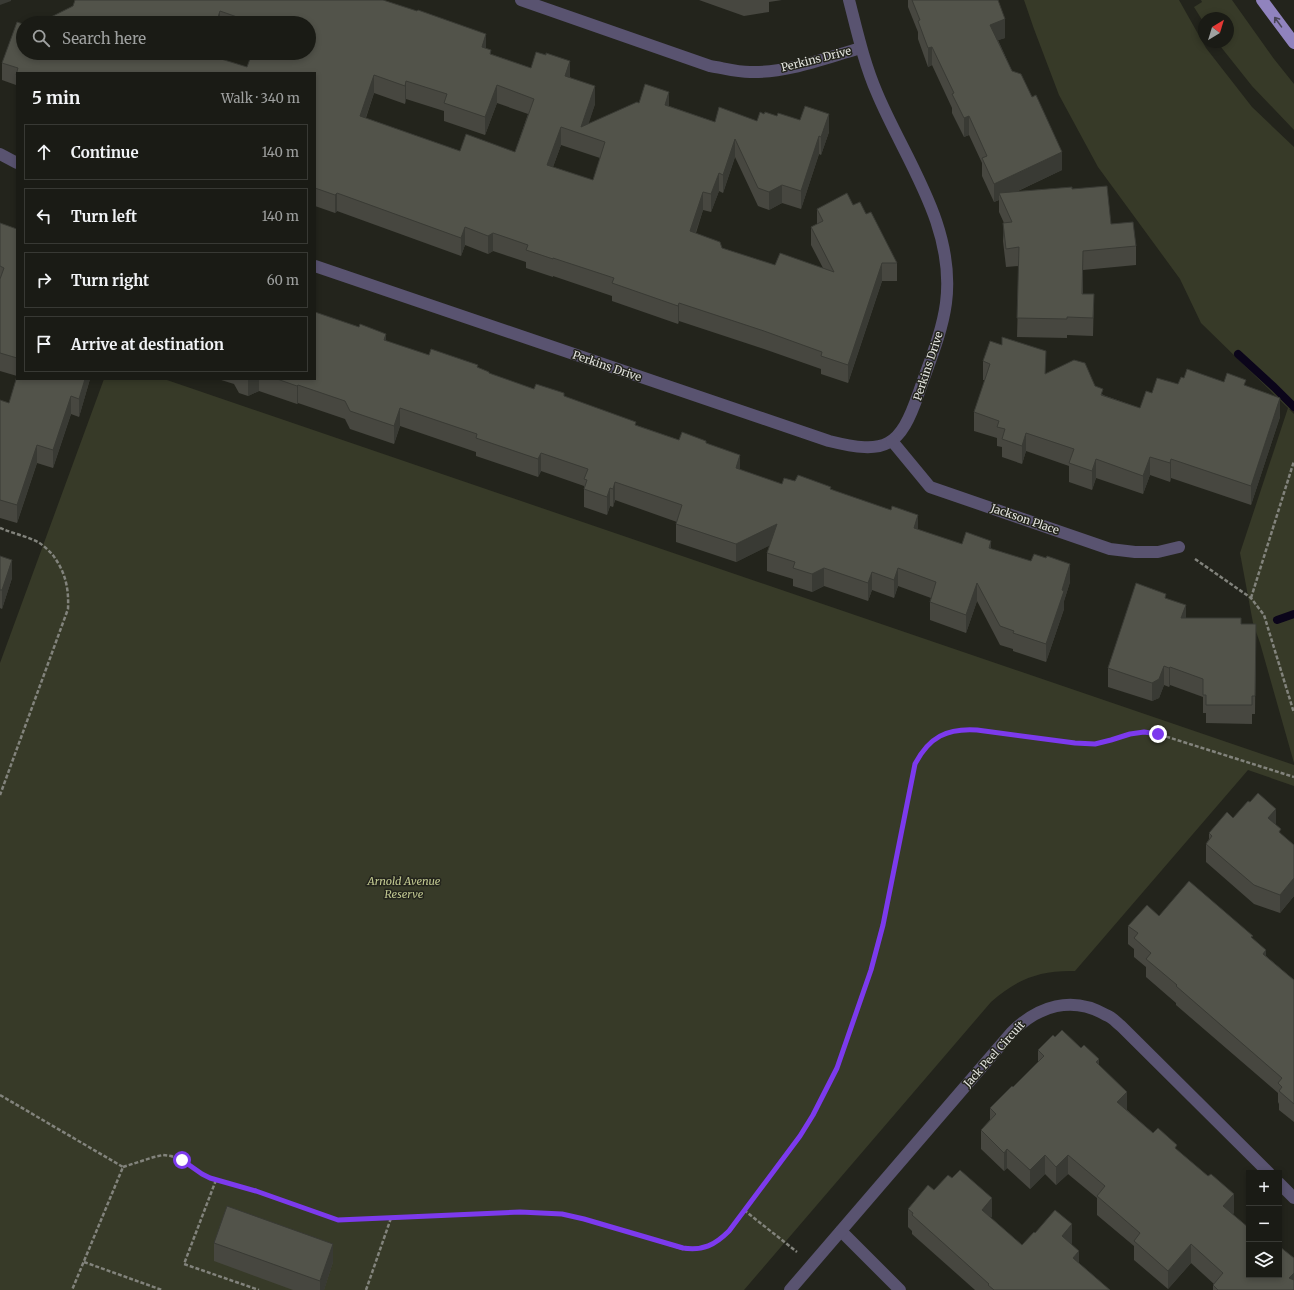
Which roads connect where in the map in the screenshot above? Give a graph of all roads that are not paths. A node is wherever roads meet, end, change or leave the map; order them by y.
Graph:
1 (521, 0) edge
2 (849, 0) edge
3 (1262, 0) edge
4 (1294, 43) edge
5 (861, 48) junction
6 (0, 154) edge
7 (16, 162) edge
8 (316, 266) edge
9 (892, 441) junction
10 (1179, 547) road end
11 (1266, 1170) edge
12 (1282, 1186) edge
13 (1294, 1198) edge
14 (841, 1231) junction
15 (790, 1290) edge
16 (900, 1290) edge

1 - 5 street, Perkins Drive
2 - 5 street
4 -> 3 main road
5 - 9 street, Perkins Drive
6 - 7 street
8 - 9 street, Perkins Drive
9 - 10 street, Jackson Place
11 - 14 street, Jack Peel Circuit
12 - 13 street
14 - 15 street, Jack Peel Circuit
14 - 16 street

